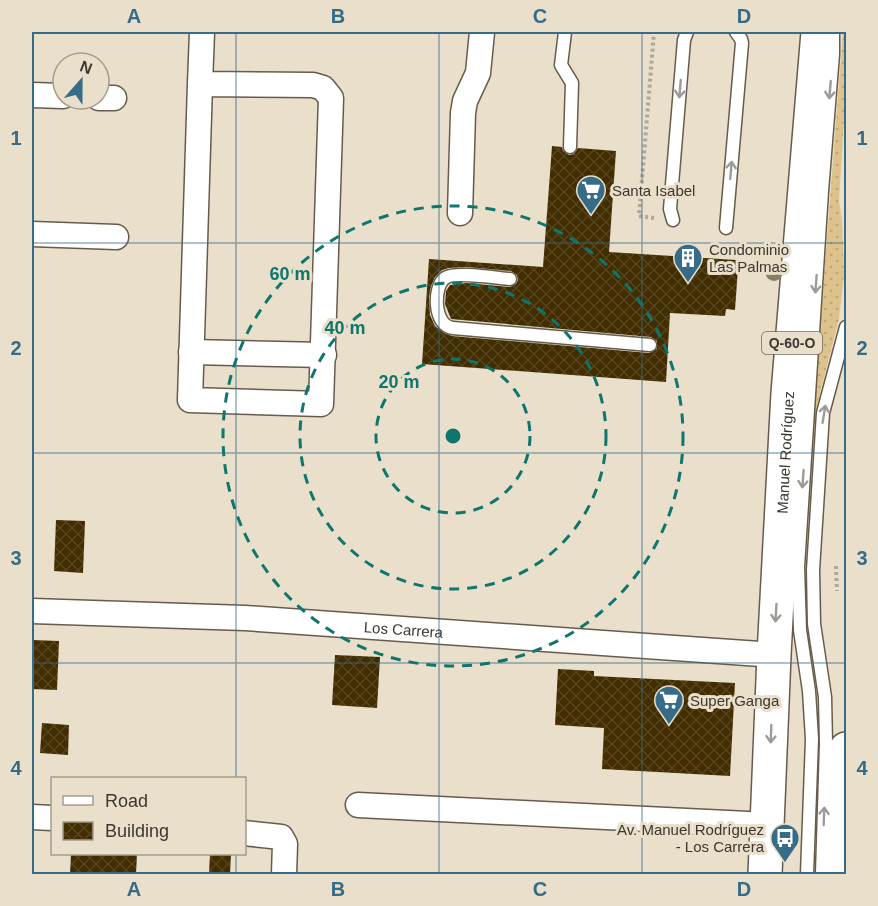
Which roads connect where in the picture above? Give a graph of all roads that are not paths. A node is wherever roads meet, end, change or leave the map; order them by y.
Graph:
1 (202, 32) edge
2 (482, 32) edge
3 (565, 32) edge
4 (687, 32) edge
5 (736, 32) edge
6 (818, 32) edge
7 (833, 32) edge
8 (200, 84) junction
9 (32, 95) edge
10 (51, 96) edge
11 (570, 147) dead end
12 (460, 213) dead end
13 (673, 220) road end
14 (726, 228) dead end
15 (32, 234) edge
16 (116, 237) dead end
17 (510, 279) dead end
18 (846, 327) edge
19 (650, 345) dead end
20 (191, 352) junction
21 (324, 355) junction
22 (32, 611) edge
23 (774, 655) junction
24 (846, 749) edge
25 (358, 805) dead end
26 (32, 817) edge
27 (51, 818) edge
28 (767, 825) junction
29 (246, 833) edge
30 (845, 839) edge
31 (284, 874) edge
32 (765, 874) edge
33 (807, 874) edge
34 (822, 874) edge
35 (841, 874) edge

1 - 8 street
2 - 12 street
3 - 11 lane
4 -> 13 lane
14 -> 5 lane
6 -> 23 main road, Manuel Rodríguez / Q-60-O
7 -> 33 lane
8 - 20 street
8 - 21 street
9 - 10 street
15 - 16 street
17 - 19 lane
34 -> 18 lane
20 - 21 street
20 - 21 street
22 - 23 street, Los Carrera
23 -> 28 main road, Manuel Rodríguez / Q-60-O
24 - 30 main road
25 - 28 street
26 - 27 street
28 - 32 main road, Manuel Rodríguez / Q-60-O
29 - 31 street
30 - 35 main road

